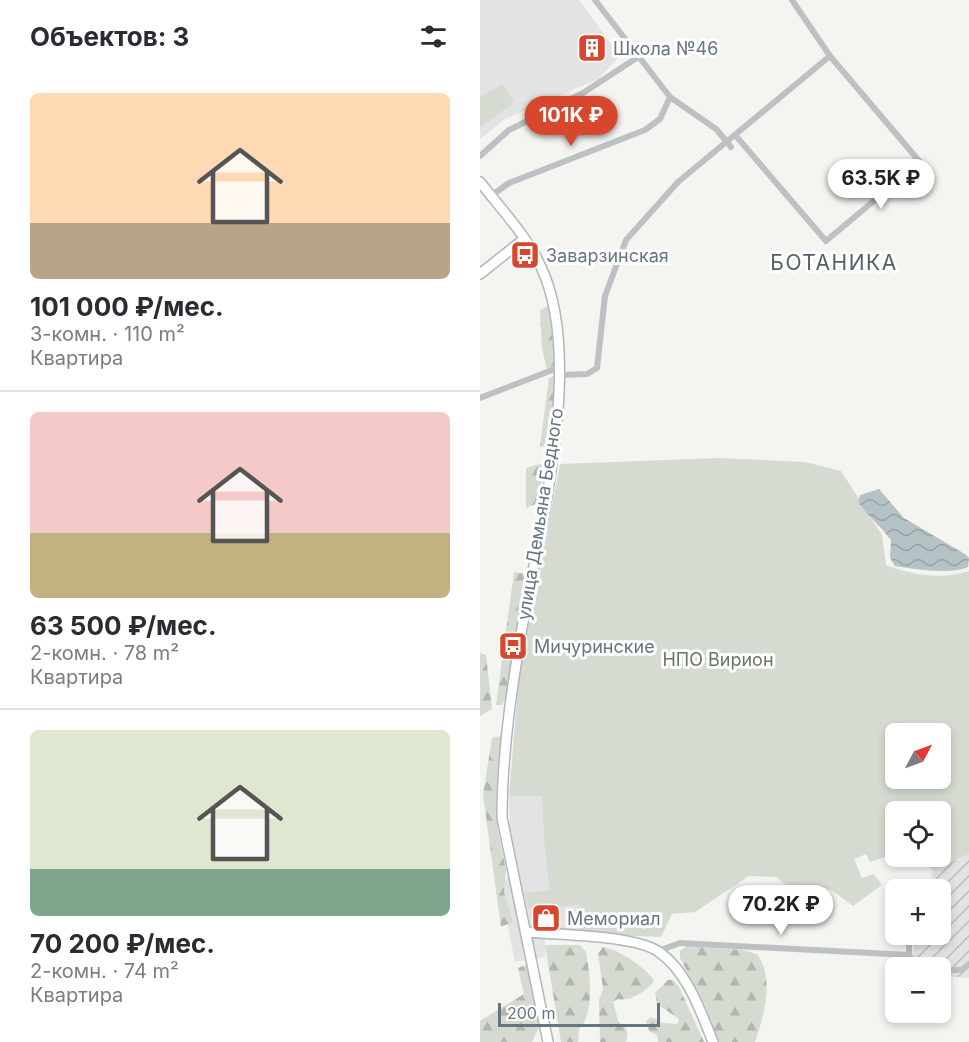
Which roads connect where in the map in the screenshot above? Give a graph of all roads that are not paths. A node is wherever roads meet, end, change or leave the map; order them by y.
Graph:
1 (595, 0) edge
2 (792, 0) edge
3 (830, 56) junction
4 (638, 57) junction
5 (670, 98) junction
6 (736, 136) junction
7 (730, 145) junction
8 (480, 156) edge
9 (480, 182) edge
10 (491, 196) junction
11 (524, 239) junction
12 (480, 274) edge
13 (560, 371) junction
14 (480, 398) edge
15 (527, 932) junction
16 (909, 945) edge
17 (658, 951) junction
18 (909, 955) joint
19 (969, 964) edge
20 (951, 970) edge
21 (548, 1042) edge
22 (713, 1042) edge

1 - 4 street
2 - 3 street
3 - 6 street
3 - 6 street
4 - 5 street
4 - 8 street
5 - 7 street
5 - 10 street
6 - 7 street
7 - 13 street
9 - 10 street, улица Демьяна Бедного
10 - 11 street, улица Демьяна Бедного
11 - 12 street
11 - 13 street, улица Демьяна Бедного
13 - 14 street
13 - 15 street, улица Демьяна Бедного
15 - 17 street
15 - 21 street, улица Демьяна Бедного
16 - 18 street
17 - 18 street
17 - 22 street
19 - 20 street

